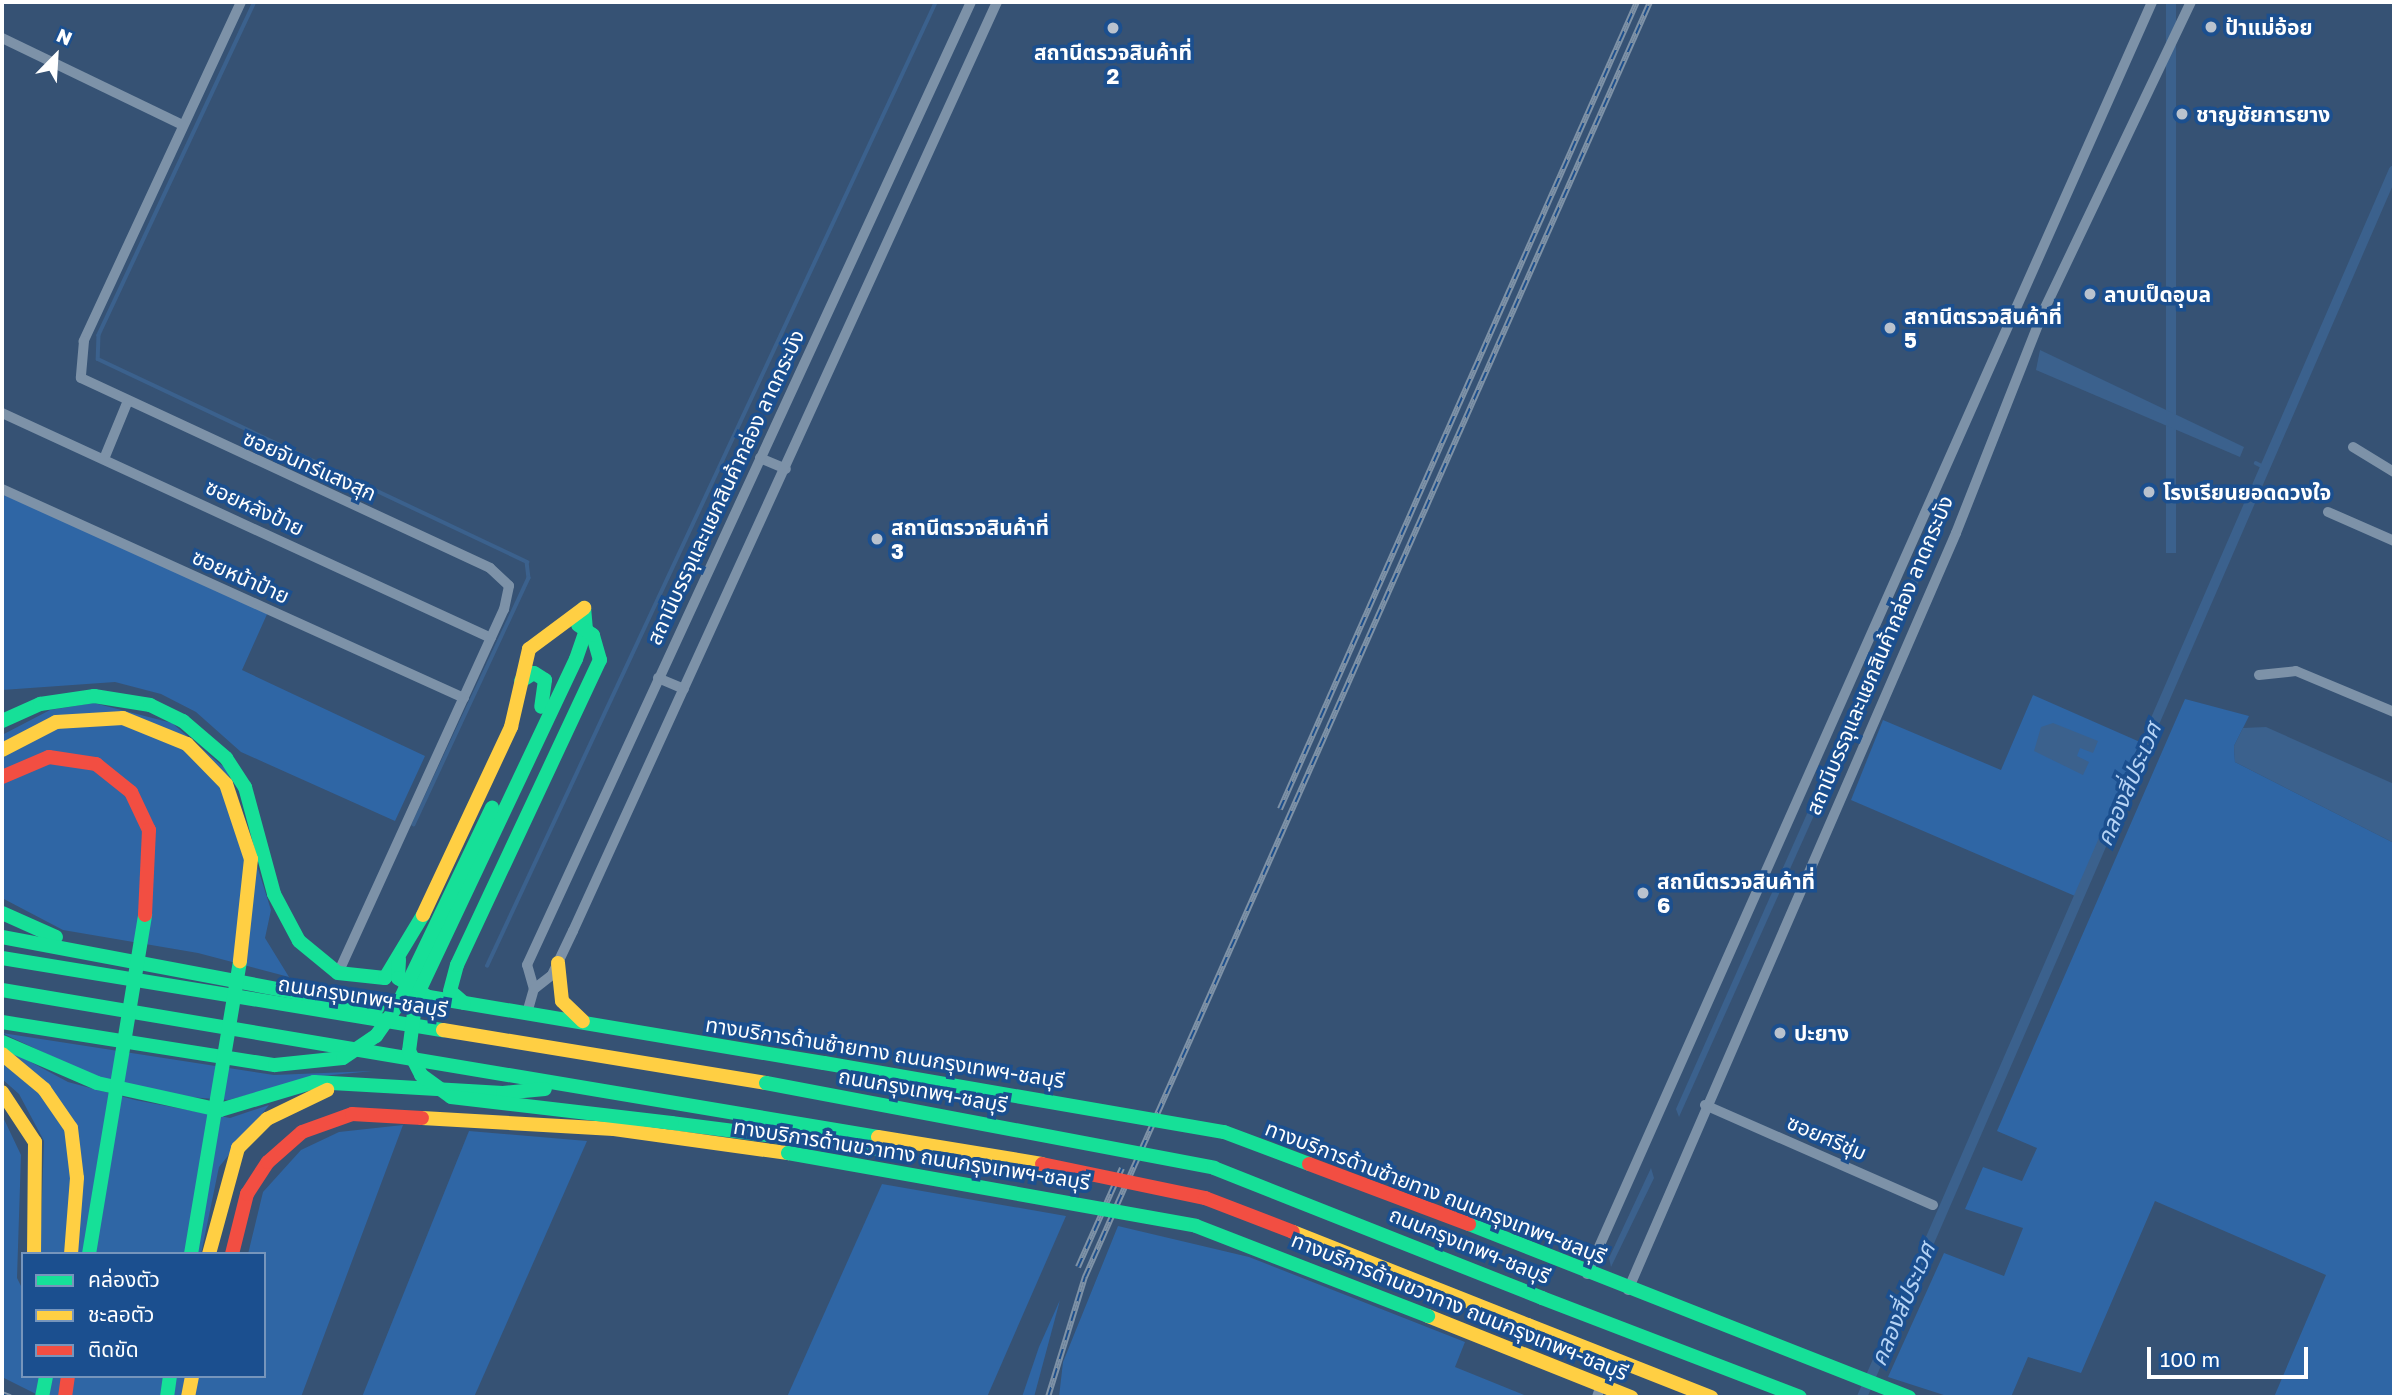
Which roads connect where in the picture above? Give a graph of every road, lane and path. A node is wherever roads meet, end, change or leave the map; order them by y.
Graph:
1 (241, 2) edge
2 (971, 2) edge
3 (998, 2) edge
4 (2152, 2) edge
5 (2191, 2) edge
6 (2, 38) edge
7 (184, 125) junction
8 (127, 403) junction
9 (2, 413) edge
10 (2353, 447) dead end
11 (760, 458) junction
12 (104, 459) junction
13 (786, 469) junction
14 (2394, 472) edge
15 (2, 489) edge
16 (2328, 512) dead end
17 (2394, 541) edge
18 (563, 621) junction
19 (586, 630) junction
20 (491, 638) junction
21 (2259, 675) dead end
22 (658, 678) junction
23 (521, 681) junction
24 (684, 689) junction
25 (464, 698) junction
26 (2394, 712) edge
27 (2, 722) edge
28 (2, 750) edge
29 (2, 776) edge
30 (2, 913) edge
31 (2, 937) edge
32 (2, 958) edge
33 (399, 960) junction
34 (558, 962) junction
35 (338, 973) junction
36 (261, 981) junction
37 (534, 989) junction
38 (2, 990) edge
39 (468, 1005) junction
40 (527, 1013) junction
41 (2, 1022) edge
42 (591, 1026) junction
43 (2, 1042) edge
44 (2, 1054) edge
45 (760, 1082) junction
46 (344, 1086) junction
47 (573, 1087) junction
48 (2, 1092) edge
49 (1705, 1105) junction
50 (969, 1153) junction
51 (1933, 1205) dead end
52 (34, 1252) edge
53 (71, 1252) edge
54 (89, 1252) edge
55 (191, 1252) edge
56 (209, 1252) edge
57 (232, 1252) edge
58 (1587, 1274) junction
59 (1628, 1290) junction
60 (47, 1378) edge
61 (68, 1378) edge
62 (170, 1378) edge
63 (191, 1378) edge
64 (1599, 1391) edge
65 (1795, 1395) edge
66 (42, 1397) edge
67 (65, 1397) edge
68 (167, 1397) edge
69 (188, 1397) edge
70 (1631, 1397) edge
71 (1711, 1397) edge
72 (1909, 1397) edge

1 - 7 street, ซอยจันทร์แสงสุก
2 - 11 street, สถานีบรรจุและแยกสินค้ากล่อง ลาดกระบัง
3 - 13 street
4 - 58 street, สถานีบรรจุและแยกสินค้ากล่อง ลาดกระบัง
5 - 49 street, สถานีบรรจุและแยกสินค้ากล่อง ลาดกระบัง
6 - 7 street
7 - 8 street, ซอยจันทร์แสงสุก
8 - 12 street
8 - 20 street, ซอยจันทร์แสงสุก
9 - 12 street, ซอยหลังป้าย
10 - 14 street
11 - 13 street
11 - 22 street, สถานีบรรจุและแยกสินค้ากล่อง ลาดกระบัง
12 - 20 street, ซอยหลังป้าย
13 - 24 street
15 - 25 street, ซอยหน้าป้าย
16 - 17 street
18 - 19 main road
18 - 19 main road
18 - 23 main road
19 - 39 main road
19 - 50 main road, bridge
20 - 25 street, ซอยจันทร์แสงสุก
21 - 26 street
22 - 24 street
22 - 37 street, สถานีบรรจุและแยกสินค้ากล่อง ลาดกระบัง
23 - 33 main road
23 - 41 main road, bridge
24 - 34 street
25 - 35 street, ซอยจันทร์แสงสุก
27 - 35 main road
28 - 55 main road, bridge
29 - 54 main road, bridge
30 - 36 main road
31 - 36 main road
32 - 45 main road, ถนนกรุงเทพฯ-ชลบุรี
33 - 35 main road
33 - 39 main road, ทางบริการด้านซ้ายทาง ถนนกรุงเทพฯ-ชลบุรี
34 - 37 street
34 - 42 main road
36 - 45 main road
37 - 40 street
38 - 47 main road
39 - 40 main road, ทางบริการด้านซ้ายทาง ถนนกรุงเทพฯ-ชลบุรี
40 - 42 main road, ทางบริการด้านซ้ายทาง ถนนกรุงเทพฯ-ชลบุรี
42 - 58 main road, ทางบริการด้านซ้ายทาง ถนนกรุงเทพฯ-ชลบุรี, bridge
43 - 46 main road
44 - 53 main road
45 - 65 main road, ถนนกรุงเทพฯ-ชลบุรี, bridge
46 - 47 main road
46 - 56 main road
47 - 50 main road
48 - 52 main road
49 - 51 street, ซอยศรีชุ่ม
49 - 59 street, สถานีบรรจุและแยกสินค้ากล่อง ลาดกระบัง
50 - 71 main road, bridge
57 - 64 main road, ทางบริการด้านขวาทาง ถนนกรุงเทพฯ-ชลบุรี, bridge
58 - 59 main road, ทางบริการด้านซ้ายทาง ถนนกรุงเทพฯ-ชลบุรี
59 - 72 main road, ทางบริการด้านซ้ายทาง ถนนกรุงเทพฯ-ชลบุรี
60 - 66 main road
61 - 67 main road
62 - 68 main road
63 - 69 main road
64 - 70 main road, ทางบริการด้านขวาทาง ถนนกรุงเทพฯ-ชลบุรี

